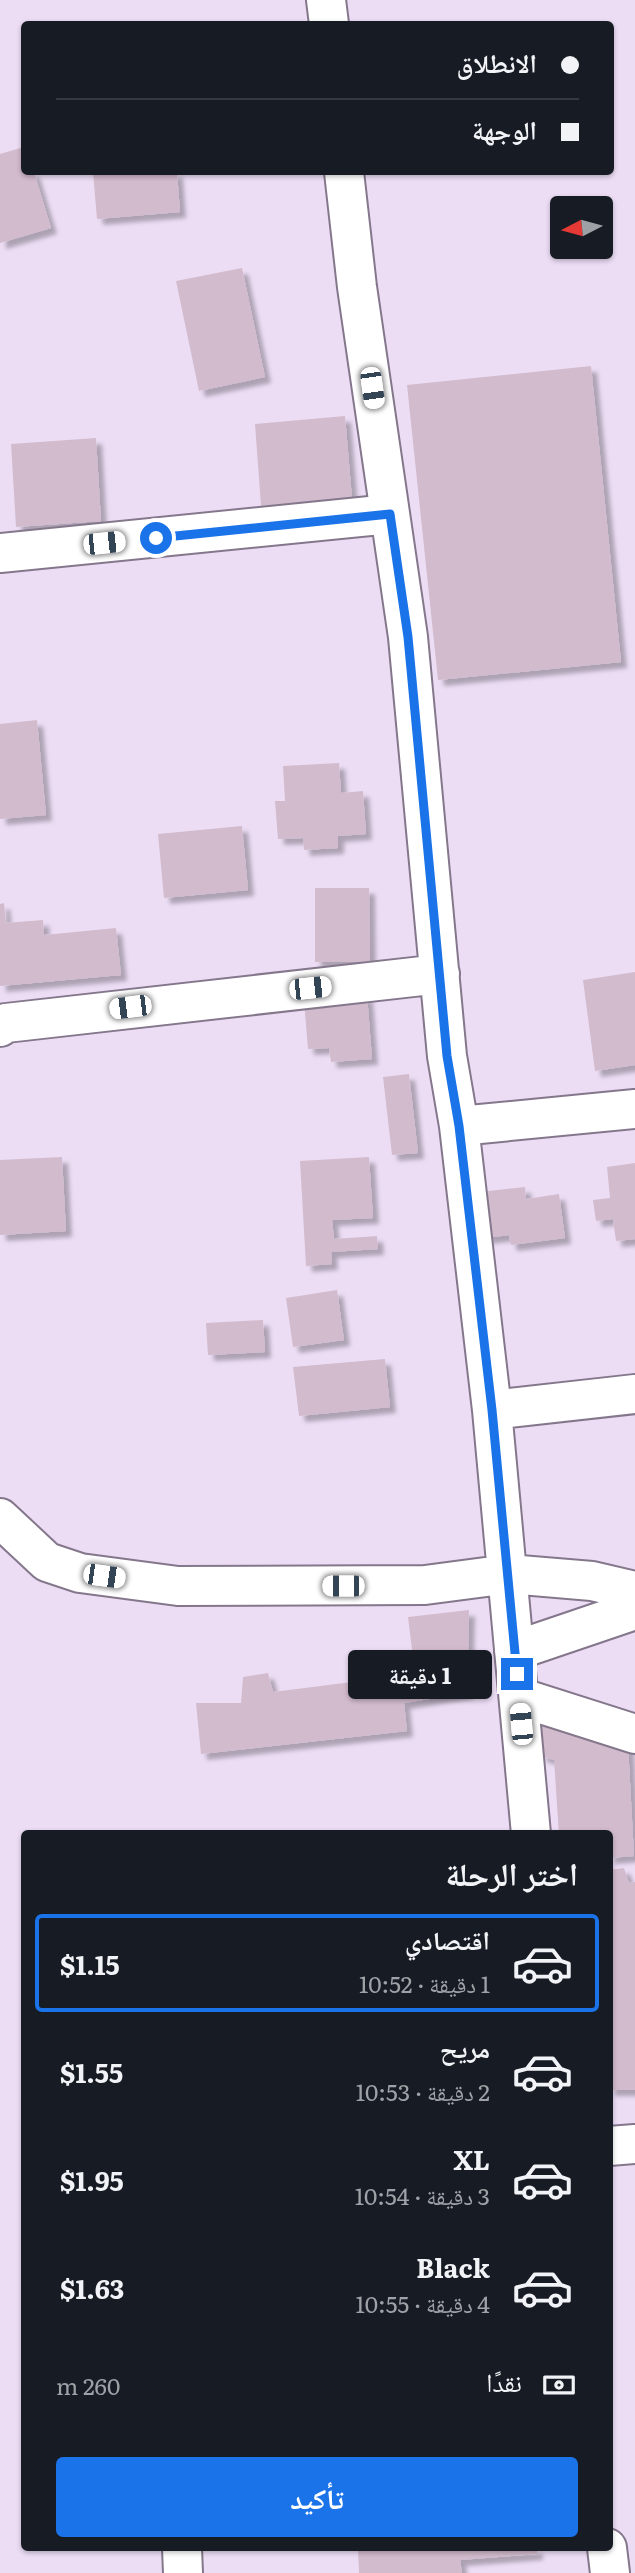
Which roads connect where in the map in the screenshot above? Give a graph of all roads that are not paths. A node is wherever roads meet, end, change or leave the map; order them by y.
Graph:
1 (326, 0) edge
2 (329, 21) edge
3 (344, 175) edge
4 (390, 514) junction
5 (0, 553) edge
6 (440, 974) junction
7 (0, 1027) edge
8 (635, 1109) edge
9 (459, 1126) junction
10 (635, 1394) edge
11 (492, 1410) junction
12 (0, 1518) edge
13 (508, 1574) junction
14 (635, 1591) edge
15 (635, 1610) edge
16 (514, 1651) junction
17 (519, 1697) junction
18 (635, 1734) edge
19 (531, 1830) edge
20 (635, 2144) edge
21 (613, 2146) edge
22 (182, 2551) edge
23 (607, 2551) edge
24 (183, 2573) edge
25 (610, 2573) edge

1 - 2 street
3 - 4 street
4 - 5 street
4 - 6 street
6 - 7 street
6 - 9 street
8 - 9 street
9 - 11 street
10 - 11 street
11 - 13 street
12 - 13 street
13 - 14 street
13 - 16 street
15 - 16 street
16 - 17 street
17 - 18 street
17 - 19 street
20 - 21 street
22 - 24 street
23 - 25 street

